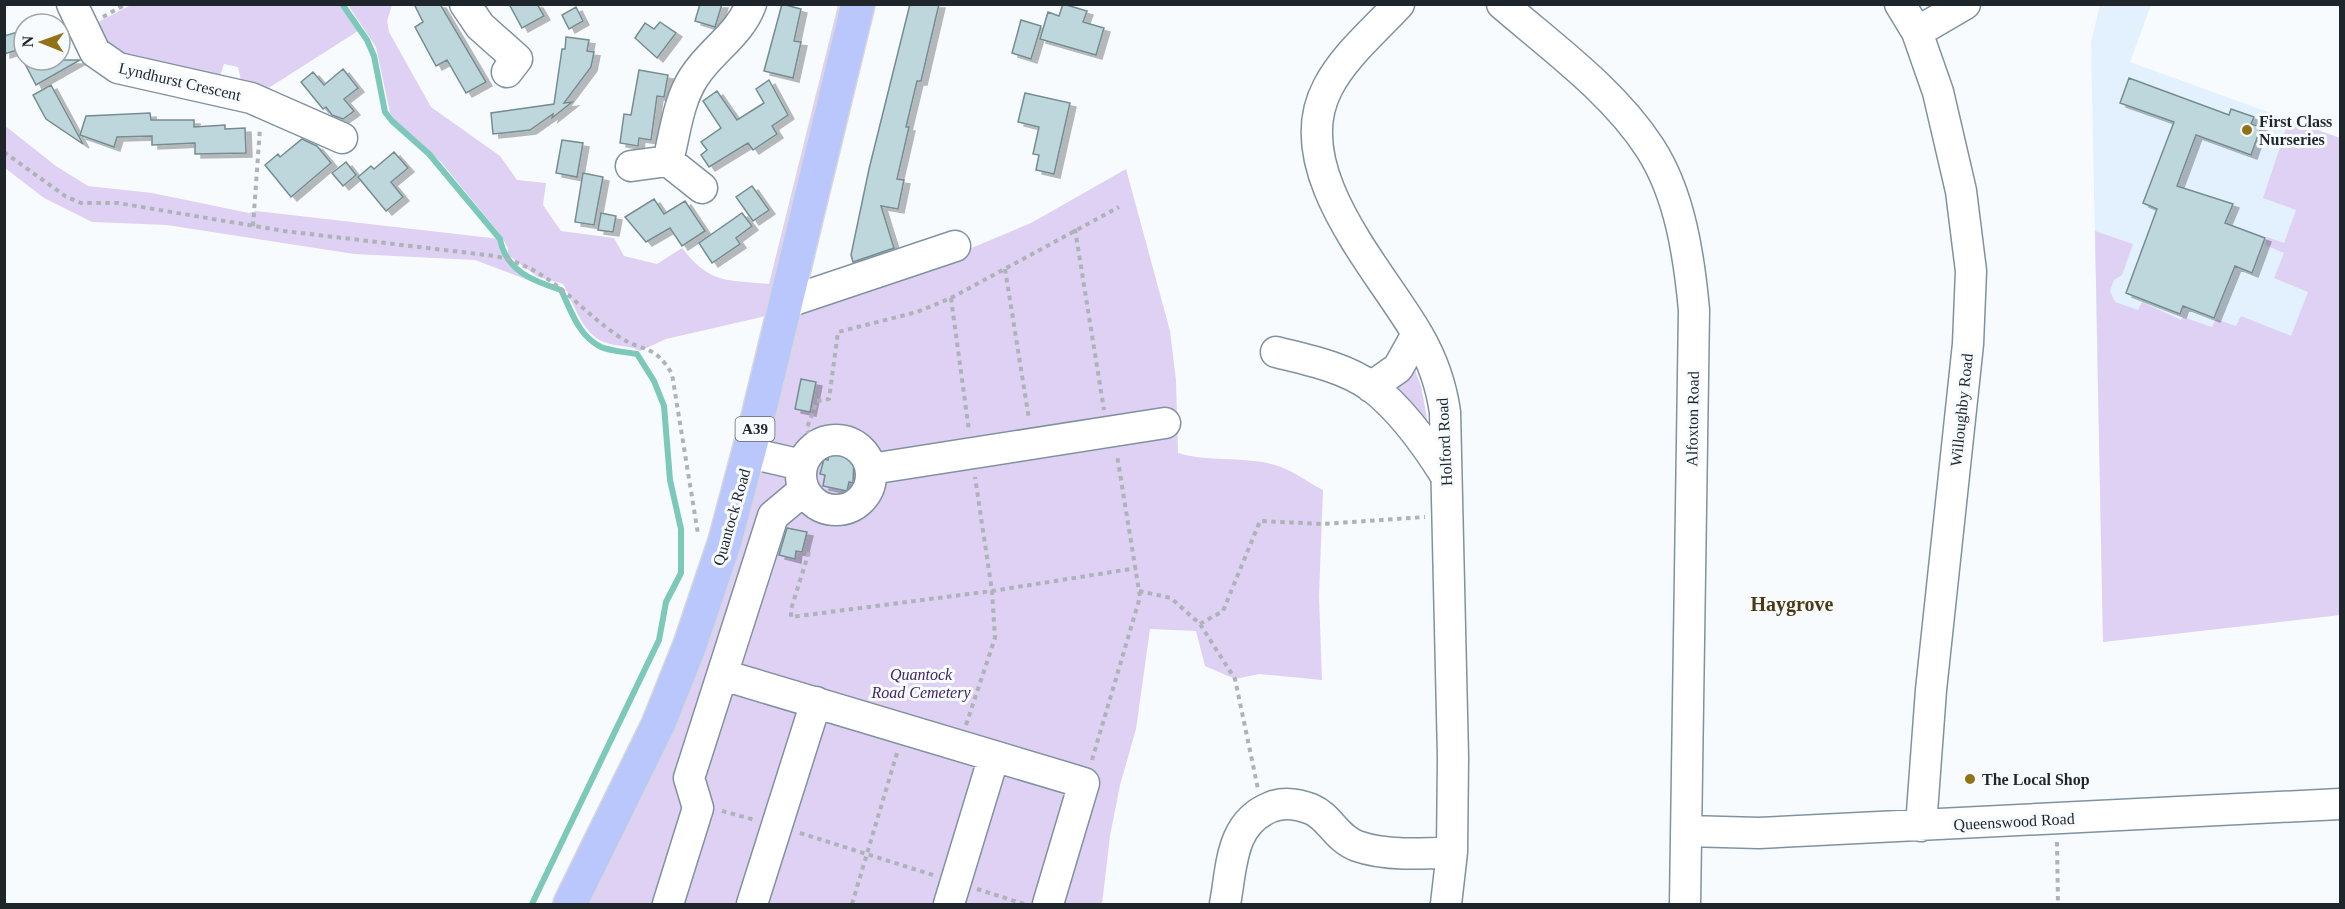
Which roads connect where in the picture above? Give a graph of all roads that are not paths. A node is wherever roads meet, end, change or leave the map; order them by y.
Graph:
1 (72, 4) edge
2 (465, 4) edge
3 (751, 4) edge
4 (858, 4) edge
5 (1399, 4) edge
6 (1502, 4) edge
7 (1900, 4) edge
8 (1965, 4) edge
9 (1917, 32) junction
10 (518, 60) dead end
11 (342, 138) dead end
12 (668, 161) junction
13 (631, 166) dead end
14 (702, 188) dead end
15 (955, 246) dead end
16 (785, 303) junction
17 (1417, 334) junction
18 (1293, 364) dead end
19 (1371, 387) junction
20 (1165, 423) dead end
21 (749, 453) junction
22 (806, 467) junction
23 (871, 469) junction
24 (1446, 476) junction
25 (723, 675) junction
26 (816, 702) junction
27 (994, 756) junction
28 (2340, 804) edge
29 (1921, 826) junction
30 (1686, 831) junction
31 (1452, 852) junction
32 (952, 893) edge
33 (570, 904) edge
34 (668, 904) edge
35 (752, 904) edge
36 (1048, 904) edge
37 (1225, 904) edge
38 (1446, 904) edge
39 (1685, 904) edge

1 - 11 street, Lyndhurst Crescent
2 - 10 street
3 - 12 street
4 - 16 main road, Quantock Road / A39
5 - 17 street, Holford Road
6 - 30 street, Alfoxton Road
7 - 9 street, Willoughby Road
8 - 9 street
9 - 29 street, Willoughby Road
12 - 13 street
12 - 14 street
15 - 16 street
16 - 21 main road, Quantock Road / A39
17 - 19 street
17 - 24 street, Holford Road
18 - 19 street
19 - 24 street
20 - 23 street
21 - 22 street
21 - 33 main road, Quantock Road / A39
22 - 23 street
22 - 23 street
22 - 25 street
24 - 31 street, Holford Road
25 - 26 street
25 - 34 street
26 - 27 street
26 - 35 street
27 - 32 street
27 - 36 street
28 - 29 street, Queenswood Road
29 - 30 street, Queenswood Road
30 - 39 street, Alfoxton Road
31 - 37 street
31 - 38 street, Holford Road

